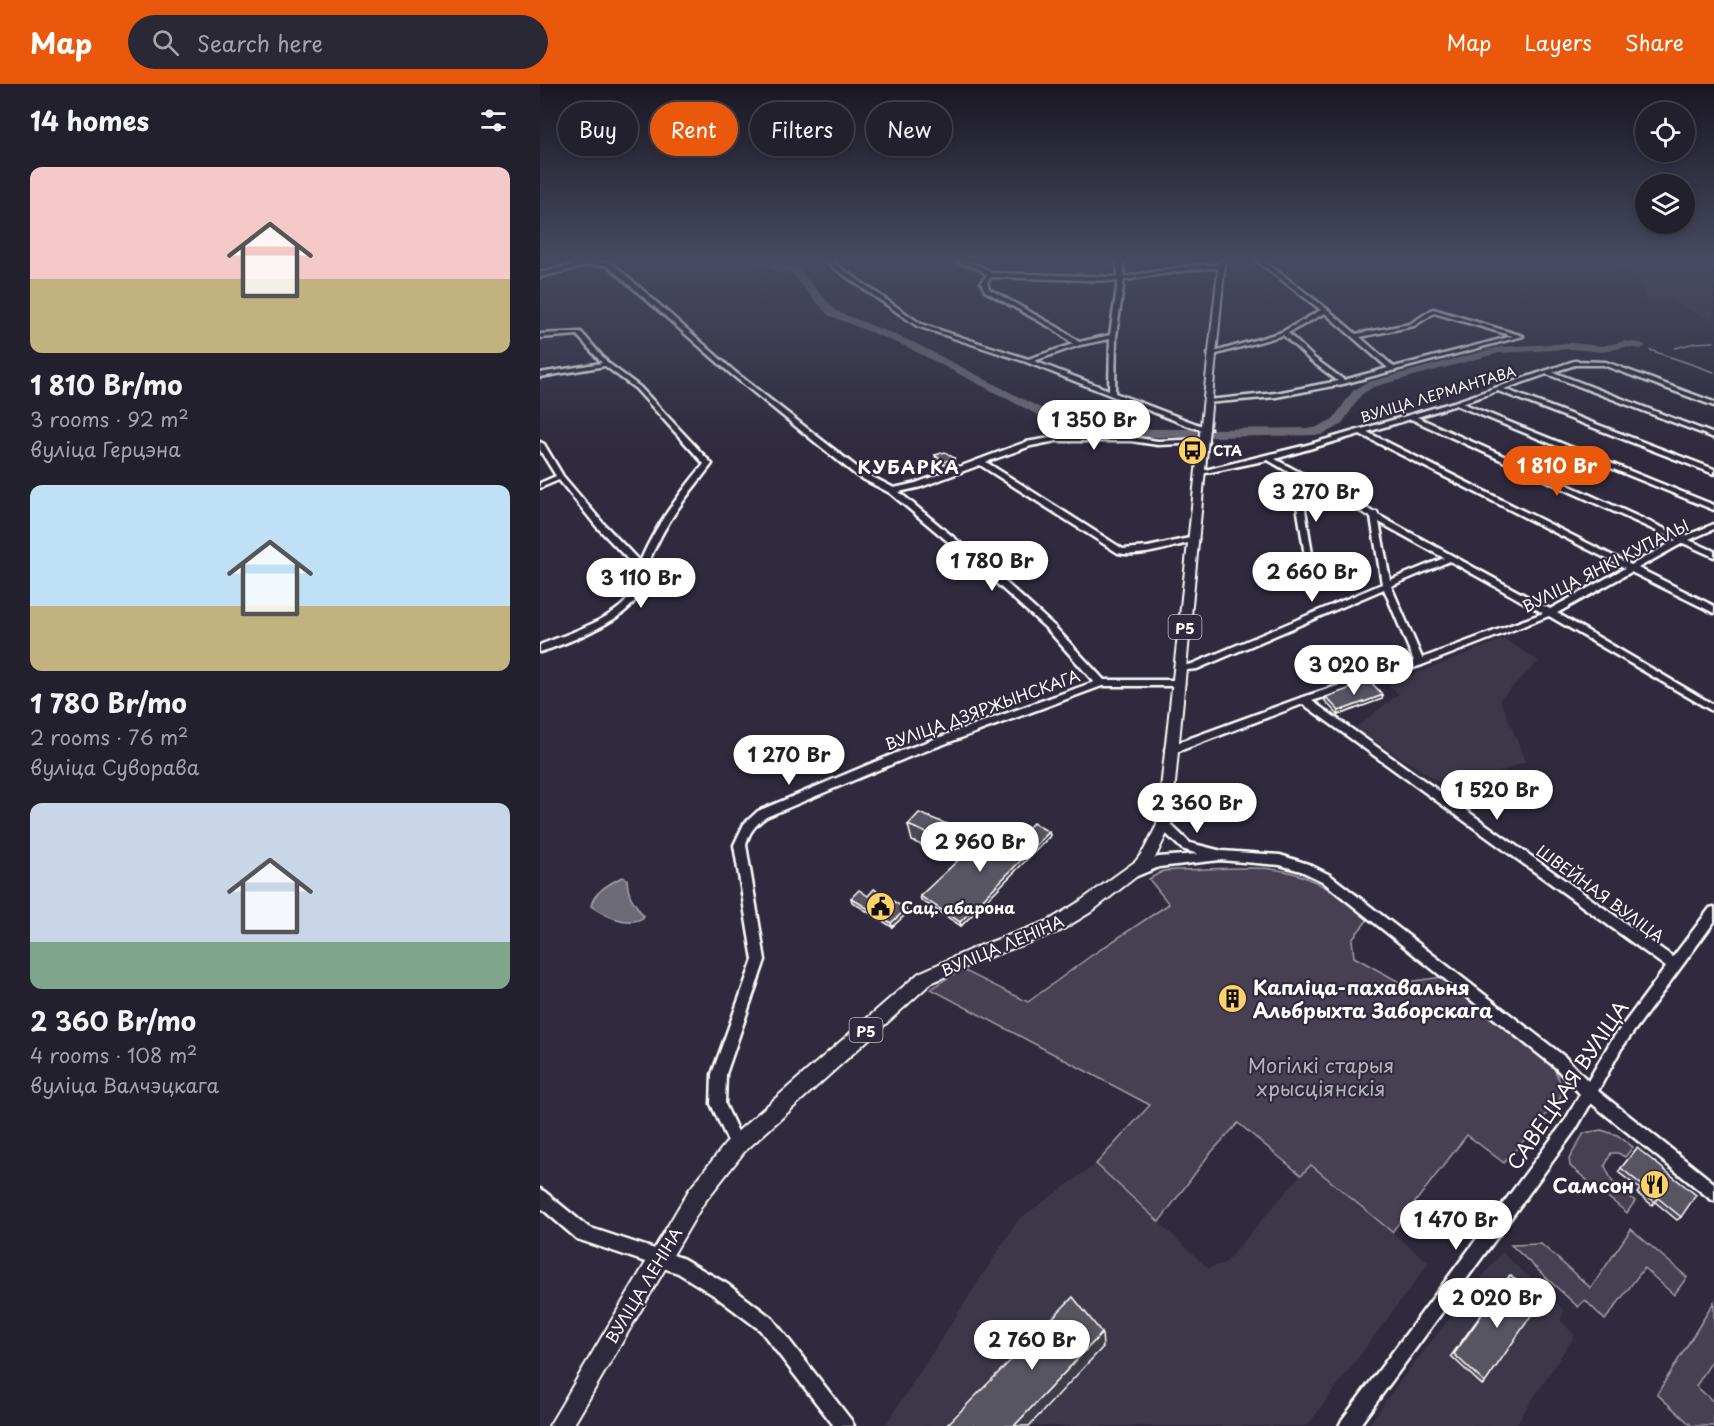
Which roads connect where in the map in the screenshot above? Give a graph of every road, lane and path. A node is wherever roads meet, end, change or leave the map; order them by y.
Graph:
1 (677, 324) edge
2 (917, 324) edge
3 (1047, 324) edge
4 (1115, 324) edge
5 (1214, 324) edge
6 (1301, 324) edge
7 (1341, 324) edge
8 (1414, 324) edge
9 (1479, 324) edge
10 (1284, 333) junction
11 (540, 336) edge
12 (1113, 336) junction
13 (1356, 336) junction
14 (1078, 344) junction
15 (1211, 354) junction
16 (1028, 360) junction
17 (606, 364) junction
18 (1392, 368) junction
19 (1547, 372) junction
20 (540, 375) edge
21 (1343, 382) junction
22 (1498, 389) junction
23 (1112, 393) junction
24 (1208, 402) junction
25 (1456, 403) junction
26 (1714, 404) edge
27 (1410, 416) junction
28 (1359, 431) junction
29 (1205, 435) junction
30 (1714, 436) edge
31 (540, 444) edge
32 (1269, 458) junction
33 (982, 463) junction
34 (1295, 471) junction
35 (1201, 472) junction
36 (1714, 472) edge
37 (561, 477) junction
38 (918, 485) junction
39 (540, 486) edge
40 (893, 491) junction
41 (907, 502) junction
42 (1714, 508) edge
43 (1374, 514) junction
44 (1714, 526) edge
45 (1194, 539) junction
46 (1682, 540) junction
47 (1714, 554) edge
48 (1450, 558) junction
49 (642, 569) junction
50 (1632, 569) junction
51 (1312, 579) dead end
52 (1387, 587) junction
53 (1714, 610) edge
54 (1550, 613) junction
55 (540, 649) edge
56 (1419, 663) junction
57 (1180, 669) junction
58 (1179, 682) junction
59 (1101, 683) junction
60 (1304, 700) junction
61 (1714, 709) edge
62 (1170, 750) junction
63 (1164, 825) junction
64 (1222, 856) junction
65 (1129, 874) junction
66 (1714, 912) edge
67 (1674, 965) junction
68 (1588, 1092) junction
69 (737, 1145) junction
70 (1714, 1193) edge
71 (542, 1201) edge
72 (660, 1257) junction
73 (560, 1426) edge
74 (845, 1426) edge
75 (1348, 1426) edge

1 - 40 street
2 - 16 street
3 - 14 street
4 - 12 street
5 - 15 main road, ВУЛІЦА ЛЕНІНА / Р5
6 - 10 street
7 - 13 street
8 - 13 street
9 - 18 street
10 - 15 street
10 - 21 street
11 - 17 street
12 - 14 street
12 - 23 street
13 - 18 street
14 - 16 street
15 - 24 main road, ВУЛІЦА ЛЕНІНА / Р5
16 - 23 street
17 - 20 street
17 - 49 street
18 - 21 street
19 - 22 street, ВУЛІЦА ЛЕРМАНТАВА
19 - 26 street, ВУЛІЦА ЛЕРМАНТАВА
19 - 30 street
21 - 24 street
22 - 25 street, ВУЛІЦА ЛЕРМАНТАВА
22 - 36 street
23 - 29 street
24 - 29 main road, ВУЛІЦА ЛЕНІНА / Р5
25 - 27 street, ВУЛІЦА ЛЕРМАНТАВА
25 - 42 street
27 - 28 street, ВУЛІЦА ЛЕРМАНТАВА
27 - 46 street
28 - 32 street, ВУЛІЦА ЛЕРМАНТАВА
28 - 50 street
29 - 33 street
29 - 35 main road, ВУЛІЦА ЛЕНІНА / Р5
31 - 37 street
32 - 34 street
32 - 35 street, ВУЛІЦА ЛЕРМАНТАВА
33 - 38 street
33 - 45 street
34 - 43 street
34 - 51 street
35 - 45 main road, ВУЛІЦА ЛЕНІНА / Р5
37 - 39 street
37 - 49 street
38 - 40 street
38 - 41 street
40 - 41 street
41 - 59 street
43 - 48 street
43 - 52 street
44 - 46 street, ВУЛІЦА ЯНКІ КУПАЛЫ
45 - 57 main road, ВУЛІЦА ЛЕНІНА / Р5
46 - 47 street
46 - 50 street, ВУЛІЦА ЯНКІ КУПАЛЫ
48 - 52 street
48 - 54 street
49 - 55 street
50 - 53 street
50 - 54 street, ВУЛІЦА ЯНКІ КУПАЛЫ
52 - 56 street
52 - 57 street
54 - 56 street, ВУЛІЦА ЯНКІ КУПАЛЫ
54 - 61 street
56 - 60 street, ВУЛІЦА ЯНКІ КУПАЛЫ
57 - 58 main road, ВУЛІЦА ЛЕНІНА / Р5
58 - 59 street, ВУЛІЦА ДЗЯРЖЫНСКАГА
58 - 62 main road, ВУЛІЦА ЛЕНІНА / Р5
59 - 69 street, ВУЛІЦА ДЗЯРЖЫНСКАГА
60 - 62 street, ВУЛІЦА ЯНКІ КУПАЛЫ
60 - 67 street, ШВЕЙНАЯ ВУЛІЦА
62 - 63 main road, ВУЛІЦА ЛЕНІНА / Р5
63 - 64 street
63 - 65 main road, ВУЛІЦА ЛЕНІНА / Р5
64 - 65 street
64 - 68 street
65 - 69 main road, ВУЛІЦА ЛЕНІНА / Р5
66 - 67 street, САВЕЦКАЯ ВУЛІЦА
67 - 68 street, САВЕЦКАЯ ВУЛІЦА
68 - 70 street
68 - 75 street, САВЕЦКАЯ ВУЛІЦА
69 - 72 main road, ВУЛІЦА ЛЕНІНА / Р5
71 - 72 street
72 - 73 main road, ВУЛІЦА ЛЕНІНА / Р5
72 - 74 street

